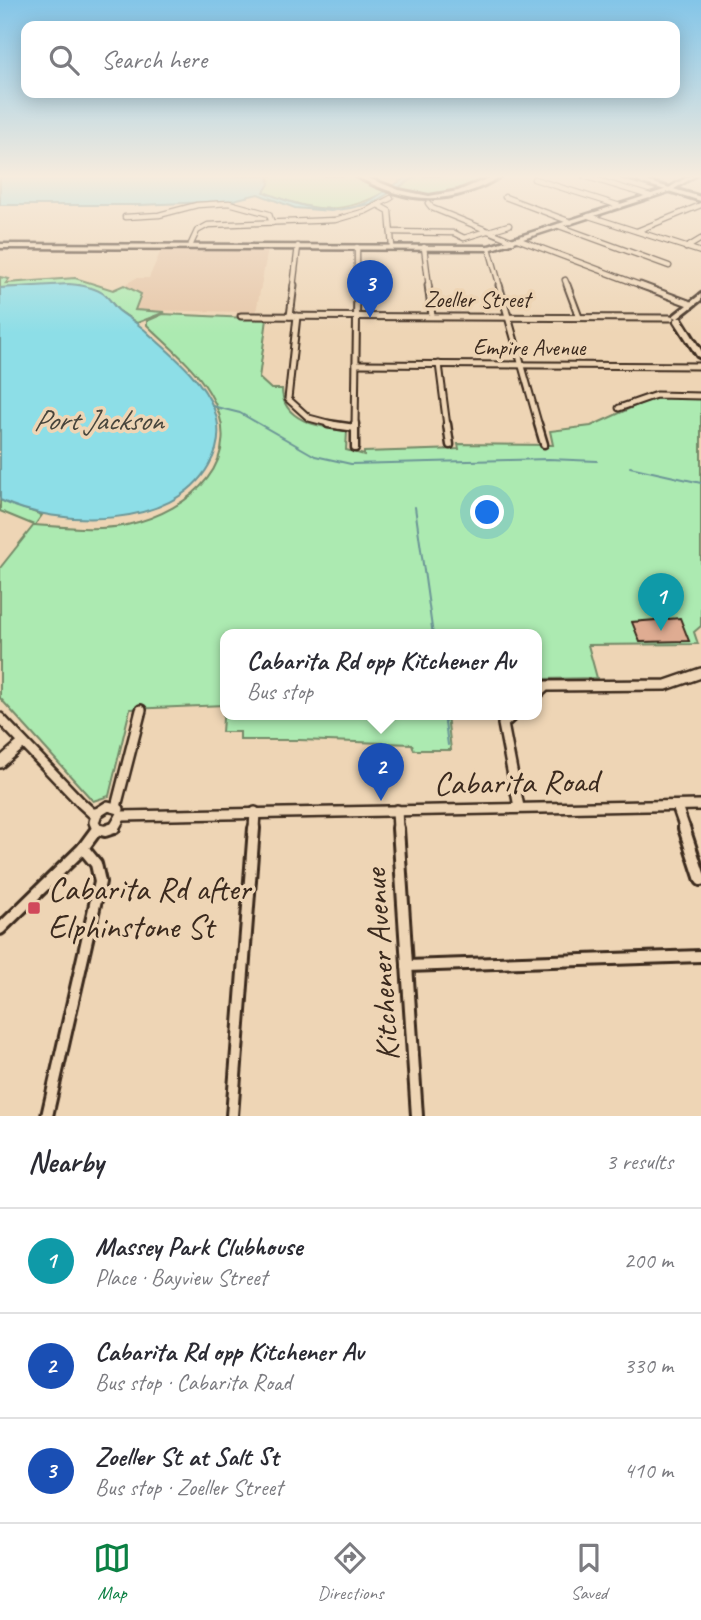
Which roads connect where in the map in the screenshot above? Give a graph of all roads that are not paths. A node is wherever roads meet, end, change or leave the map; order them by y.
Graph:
1 (202, 228) edge
2 (391, 228) edge
3 (481, 228) edge
4 (498, 228) edge
5 (552, 228) edge
6 (565, 228) edge
7 (624, 228) edge
8 (645, 228) edge
9 (488, 231) junction
10 (391, 232) junction
11 (636, 232) junction
12 (701, 239) edge
13 (515, 240) junction
14 (190, 245) junction
15 (0, 246) edge
16 (298, 246) junction
17 (357, 247) junction
18 (392, 247) junction
19 (424, 247) junction
20 (686, 247) junction
21 (489, 248) junction
22 (701, 252) edge
23 (669, 266) dead end
24 (565, 279) dead end
25 (701, 296) edge
26 (691, 304) junction
27 (241, 316) dead end
28 (293, 316) junction
29 (357, 316) junction
30 (432, 316) junction
31 (509, 317) junction
32 (579, 317) junction
33 (675, 318) junction
34 (701, 356) edge
35 (356, 364) junction
36 (439, 364) junction
37 (522, 365) junction
38 (701, 366) edge
39 (701, 396) edge
40 (619, 408) dead end
41 (355, 428) junction
42 (544, 444) dead end
43 (450, 445) dead end
44 (355, 448) dead end
45 (701, 673) edge
46 (542, 689) edge
47 (141, 710) dead end
48 (0, 718) edge
49 (507, 720) edge
50 (23, 743) junction
51 (0, 763) edge
52 (701, 805) edge
53 (677, 806) junction
54 (519, 807) junction
55 (397, 810) junction
56 (118, 811) junction
57 (255, 812) junction
58 (97, 813) junction
59 (97, 829) junction
60 (83, 848) junction
61 (701, 880) edge
62 (0, 929) edge
63 (701, 956) edge
64 (407, 966) junction
65 (47, 1116) edge
66 (232, 1116) edge
67 (417, 1116) edge

1 - 14 street
2 - 10 street
3 - 9 street
4 - 9 street
5 - 13 street
6 - 23 street
7 - 11 street
8 - 11 street
9 - 10 street
9 - 13 street
10 - 18 street
11 - 20 street
12 - 20 street
13 - 21 street
13 - 26 street
14 - 15 street
14 - 16 street
16 - 17 street
16 - 28 street
17 - 18 street
17 - 29 street
18 - 19 street
19 - 21 street
19 - 30 street
20 - 22 street
21 - 31 street
24 - 32 street
25 - 26 main road
26 - 33 main road
27 - 28 street, Zoeller Street
28 - 29 street, Zoeller Street
28 - 41 street
29 - 30 street, Zoeller Street
29 - 35 street
30 - 31 street, Zoeller Street
31 - 32 street, Zoeller Street
31 - 37 street
32 - 33 street, Zoeller Street
33 - 34 main road
35 - 36 street, Empire Avenue
35 - 41 street
36 - 37 street, Empire Avenue
36 - 43 street
37 - 38 street, Empire Avenue
37 - 42 street
39 - 40 street
41 - 44 street
45 - 46 street
47 - 56 street
48 - 50 street
49 - 54 street
50 - 51 street
50 - 58 street
52 - 53 street, Cabarita Road
53 - 54 street, Cabarita Road
53 - 61 street
54 - 55 street, Cabarita Road
55 - 57 street, Cabarita Road
55 - 64 street, Kitchener Avenue
56 - 57 street, Cabarita Road
56 - 58 street
56 - 59 street
57 - 66 street
58 - 59 street
59 - 60 street
60 - 62 street
60 - 65 street
63 - 64 street
64 - 67 street, Kitchener Avenue

